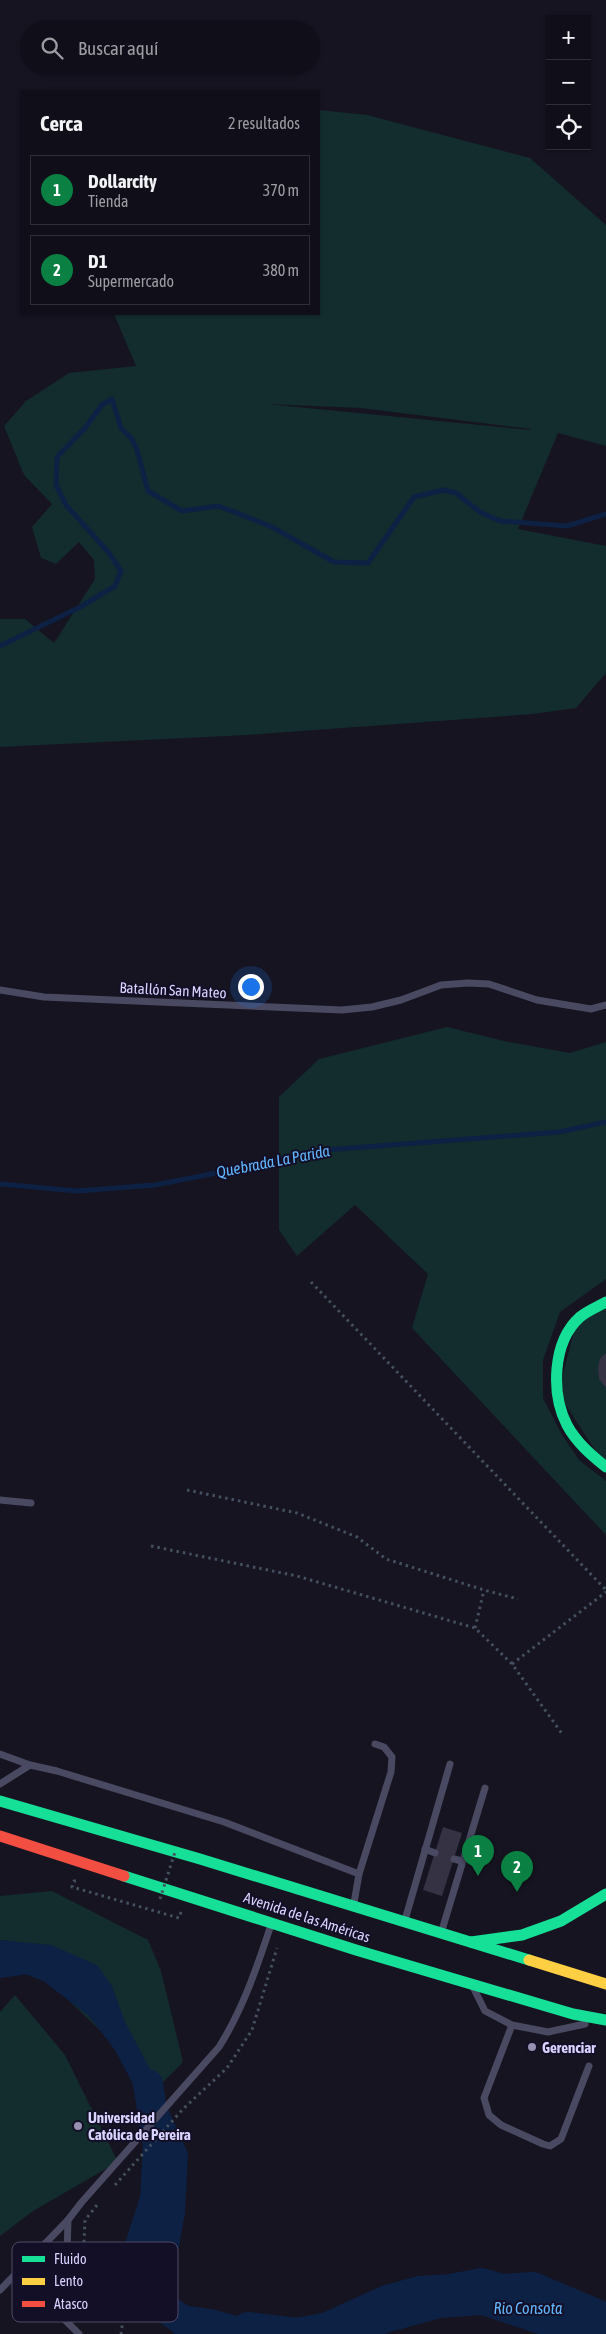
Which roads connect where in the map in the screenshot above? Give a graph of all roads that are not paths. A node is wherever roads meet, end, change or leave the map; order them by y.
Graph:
1 (0, 990) edge
2 (606, 1005) edge
3 (606, 1302) edge
4 (606, 1467) edge
5 (0, 1500) edge
6 (31, 1503) dead end
7 (375, 1744) dead end
8 (0, 1754) edge
9 (450, 1764) dead end
10 (30, 1765) junction
11 (0, 1784) edge
12 (485, 1788) dead end
13 (0, 1801) edge
14 (0, 1836) edge
15 (425, 1849) junction
16 (435, 1852) dead end
17 (454, 1859) dead end
18 (462, 1862) junction
19 (359, 1874) junction
20 (606, 1894) edge
21 (353, 1906) junction
22 (272, 1922) junction
23 (404, 1922) junction
24 (441, 1933) junction
25 (471, 1942) junction
26 (471, 1982) junction
27 (606, 1984) edge
28 (604, 2020) edge
29 (512, 2025) junction
30 (589, 2066) dead end
31 (68, 2220) junction
32 (47, 2242) edge
33 (67, 2242) edge
34 (12, 2278) edge
35 (0, 2290) edge
36 (67, 2322) edge
37 (79, 2334) edge

1 - 2 lane, Batallón San Mateo
3 - 4 main road
5 - 6 lane
7 - 19 lane
8 - 10 lane
9 - 15 lane
10 - 11 lane
10 - 19 lane
12 - 18 lane
13 - 21 main road, Avenida de las Américas
14 - 22 main road, Avenida de las Américas
15 - 16 lane
15 - 23 lane
17 - 18 lane
18 - 24 lane
19 - 21 lane
20 - 25 main road
21 - 23 main road, Avenida de las Américas
22 - 26 main road, Avenida de las Américas
22 - 31 lane
23 - 24 main road, Avenida de las Américas
24 - 25 main road, Avenida de las Américas
25 - 27 main road, Avenida de las Américas
26 - 28 main road, Avenida de las Américas
26 - 29 lane
28 - 29 lane
29 - 30 lane
31 - 32 lane
31 - 33 lane
34 - 35 lane
36 - 37 lane

